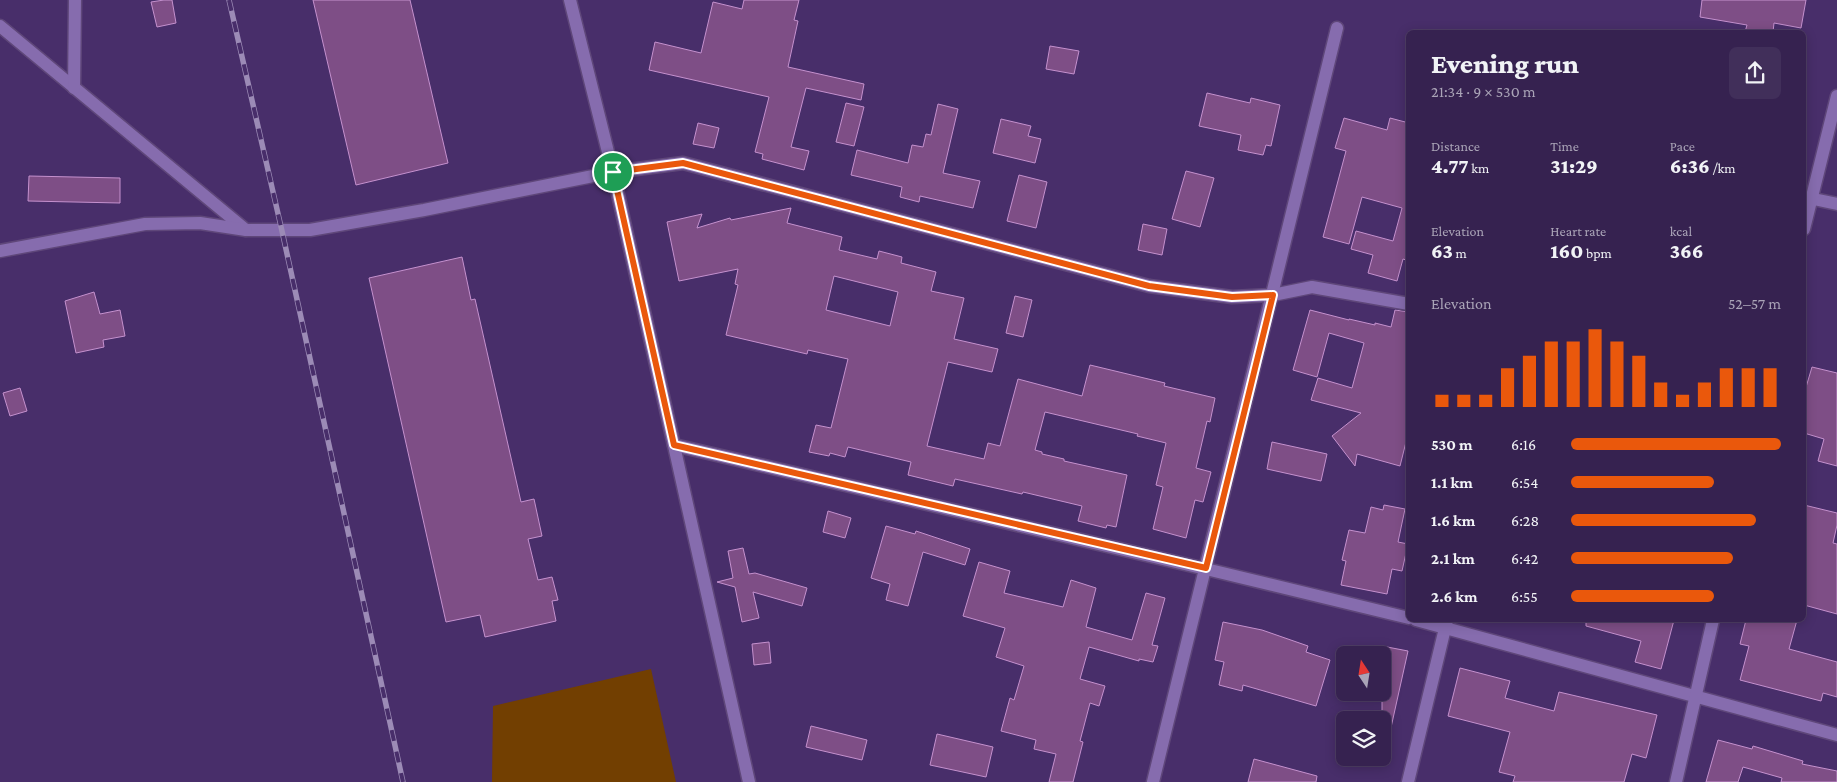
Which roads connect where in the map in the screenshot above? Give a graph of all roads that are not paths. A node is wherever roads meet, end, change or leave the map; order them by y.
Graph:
1 (75, 0) edge
2 (570, 0) edge
3 (0, 26) edge
4 (1337, 28) dead end
5 (74, 88) junction
6 (1837, 96) edge
7 (613, 172) junction
8 (1807, 198) edge
9 (1837, 204) edge
10 (246, 230) junction
11 (0, 251) edge
12 (1273, 295) junction
13 (1406, 303) edge
14 (674, 445) junction
15 (1206, 568) junction
16 (1406, 617) edge
17 (1431, 622) edge
18 (1713, 622) edge
19 (1446, 624) edge
20 (1695, 697) junction
21 (1837, 735) edge
22 (749, 782) edge
23 (1154, 782) edge
24 (1408, 782) edge
25 (1676, 782) edge

1 - 5 street
2 - 7 street
3 - 5 street
4 - 12 street
5 - 10 street
6 - 8 street
7 - 10 street
7 - 12 street
7 - 14 street
8 - 9 street
10 - 11 street
12 - 13 street
12 - 15 street
14 - 15 street
14 - 22 street
15 - 16 street
15 - 23 street
17 - 19 street
18 - 20 street
19 - 20 street
19 - 24 street
20 - 21 street
20 - 25 street

